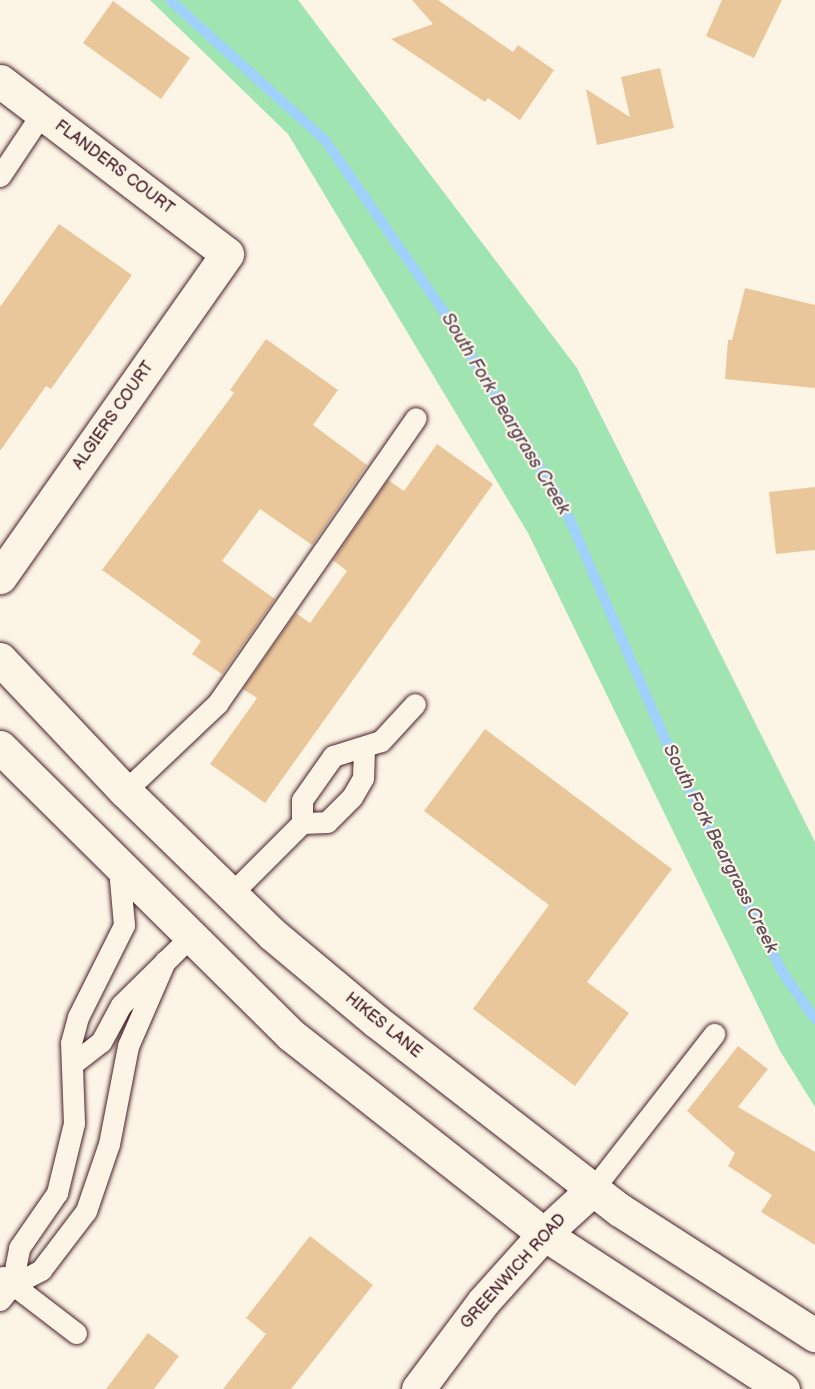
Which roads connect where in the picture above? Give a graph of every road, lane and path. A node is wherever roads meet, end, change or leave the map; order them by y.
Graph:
1 (0, 81) edge
2 (42, 113) junction
3 (0, 176) edge
4 (227, 254) joint
5 (416, 418) dead end
6 (0, 577) edge
7 (0, 659) edge
8 (416, 704) dead end
9 (0, 747) edge
10 (364, 748) junction
11 (125, 791) junction
12 (302, 824) junction
13 (119, 868) junction
14 (231, 894) junction
15 (190, 937) junction
16 (165, 961) junction
17 (714, 1034) dead end
18 (75, 1062) junction
19 (593, 1189) junction
20 (544, 1234) junction
21 (4, 1287) edge
22 (76, 1334) dead end
23 (815, 1335) edge
24 (418, 1389) edge
25 (783, 1389) edge

1 - 2 main road, FLANDERS COURT
2 - 3 lane
2 - 4 main road, FLANDERS COURT
4 - 6 main road, ALGIERS COURT
5 - 11 lane
7 - 11 main road, HIKES LANE
8 - 10 lane
9 - 13 main road
10 - 12 lane
10 - 12 lane
11 - 14 main road, HIKES LANE
12 - 14 lane
13 - 15 main road
13 - 18 lane
14 - 19 main road, HIKES LANE
15 - 16 lane
15 - 20 main road
16 - 18 lane
16 - 21 lane
17 - 19 lane
18 - 21 lane
19 - 20 main road, GREENWICH ROAD
19 - 23 main road, HIKES LANE
20 - 24 main road, GREENWICH ROAD
20 - 25 main road
21 - 22 lane

